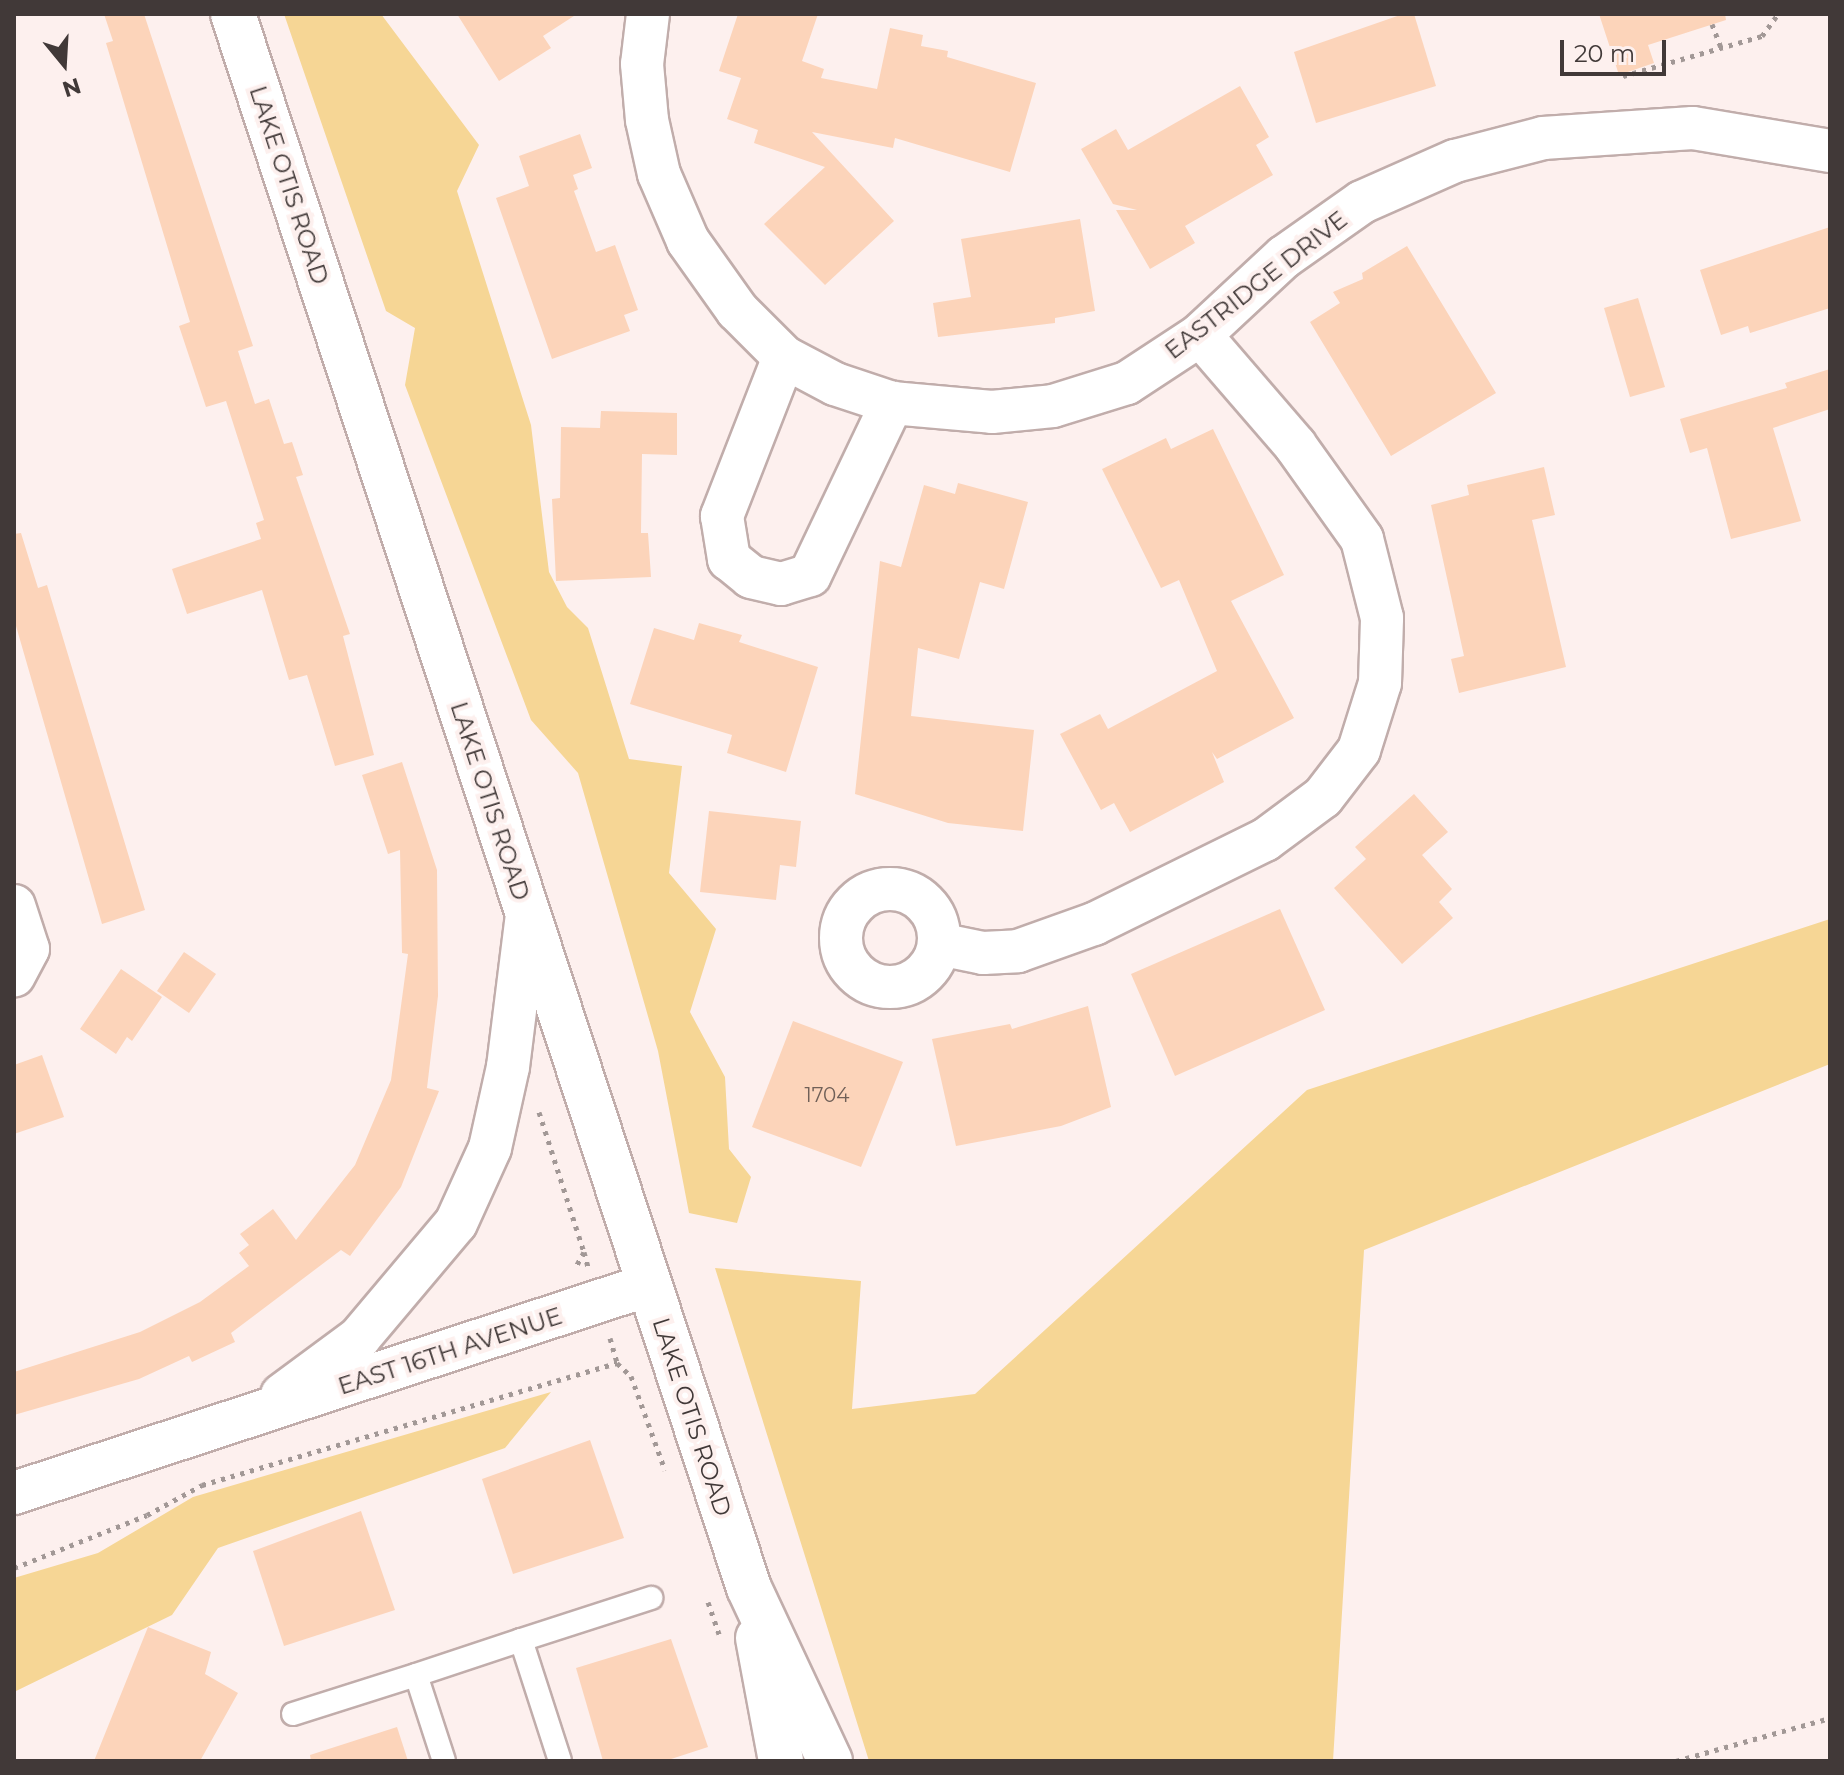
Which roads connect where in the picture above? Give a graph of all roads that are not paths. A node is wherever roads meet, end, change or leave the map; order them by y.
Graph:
1 (233, 14) edge
2 (648, 14) edge
3 (1830, 151) edge
4 (1200, 335) junction
5 (784, 357) junction
6 (892, 403) junction
7 (14, 906) edge
8 (527, 915) junction
9 (939, 944) dead end
10 (21, 962) edge
11 (648, 1285) junction
12 (252, 1417) junction
13 (14, 1493) edge
14 (749, 1588) junction
15 (651, 1598) dead end
16 (521, 1640) junction
17 (416, 1675) junction
18 (293, 1714) dead end
19 (444, 1761) edge
20 (560, 1761) edge
21 (781, 1761) edge
22 (830, 1761) edge

1 - 8 main road, LAKE OTIS ROAD
2 - 5 street, EASTRIDGE DRIVE
3 - 4 street, EASTRIDGE DRIVE
4 - 6 street, EASTRIDGE DRIVE
4 - 9 street
5 - 6 street, EASTRIDGE DRIVE
5 - 6 street
7 - 10 street
8 - 11 main road, LAKE OTIS ROAD
8 - 12 street, EAST 16TH AVENUE
11 - 12 street, EAST 16TH AVENUE
11 - 14 main road, LAKE OTIS ROAD
12 - 13 street, EAST 16TH AVENUE
14 - 21 main road, LAKE OTIS ROAD
14 - 22 main road, LAKE OTIS ROAD
15 - 16 lane
16 - 17 lane
16 - 20 lane
17 - 18 lane
17 - 19 lane

